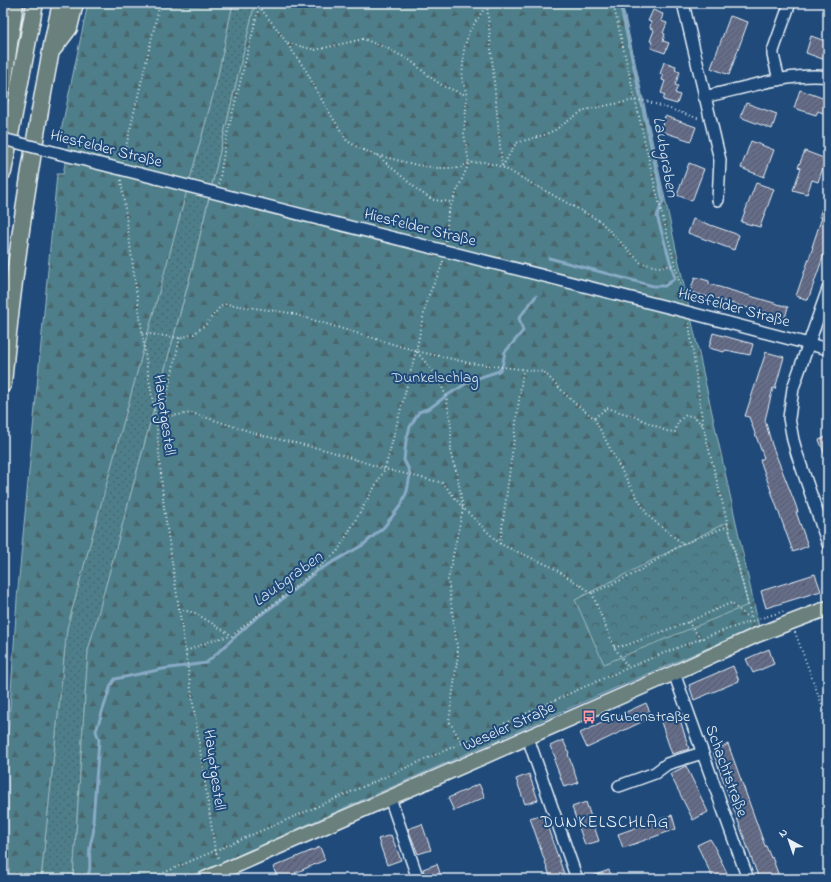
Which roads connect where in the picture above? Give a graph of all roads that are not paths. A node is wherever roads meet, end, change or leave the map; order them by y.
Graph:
1 (15, 3) edge
2 (35, 3) edge
3 (683, 3) edge
4 (790, 3) edge
5 (70, 4) edge
6 (828, 77) edge
7 (779, 80) junction
8 (3, 85) edge
9 (704, 97) junction
10 (3, 139) edge
11 (3, 172) edge
12 (718, 200) dead end
13 (828, 289) edge
14 (808, 344) junction
15 (828, 349) edge
16 (3, 384) edge
17 (828, 544) edge
18 (828, 608) edge
19 (674, 673) junction
20 (528, 738) junction
21 (702, 753) junction
22 (619, 786) dead end
23 (390, 798) junction
24 (205, 879) edge
25 (418, 879) edge
26 (577, 879) edge
27 (748, 879) edge

1 - 8 highway
2 - 11 highway
3 - 9 street
4 - 7 street
5 - 16 highway
6 - 7 street
7 - 9 street
9 - 12 street
10 - 14 street, Hiesfelder Straße, bridge
13 - 14 street
14 - 15 street, Hiesfelder Straße
14 - 17 street
18 - 19 main road, Weseler Straße
19 - 20 main road, Weseler Straße
19 - 21 street, Schachtstraße
20 - 23 main road, Weseler Straße
20 - 26 street
21 - 22 street
21 - 27 street, Schachtstraße
23 - 24 main road, Weseler Straße
23 - 25 street

